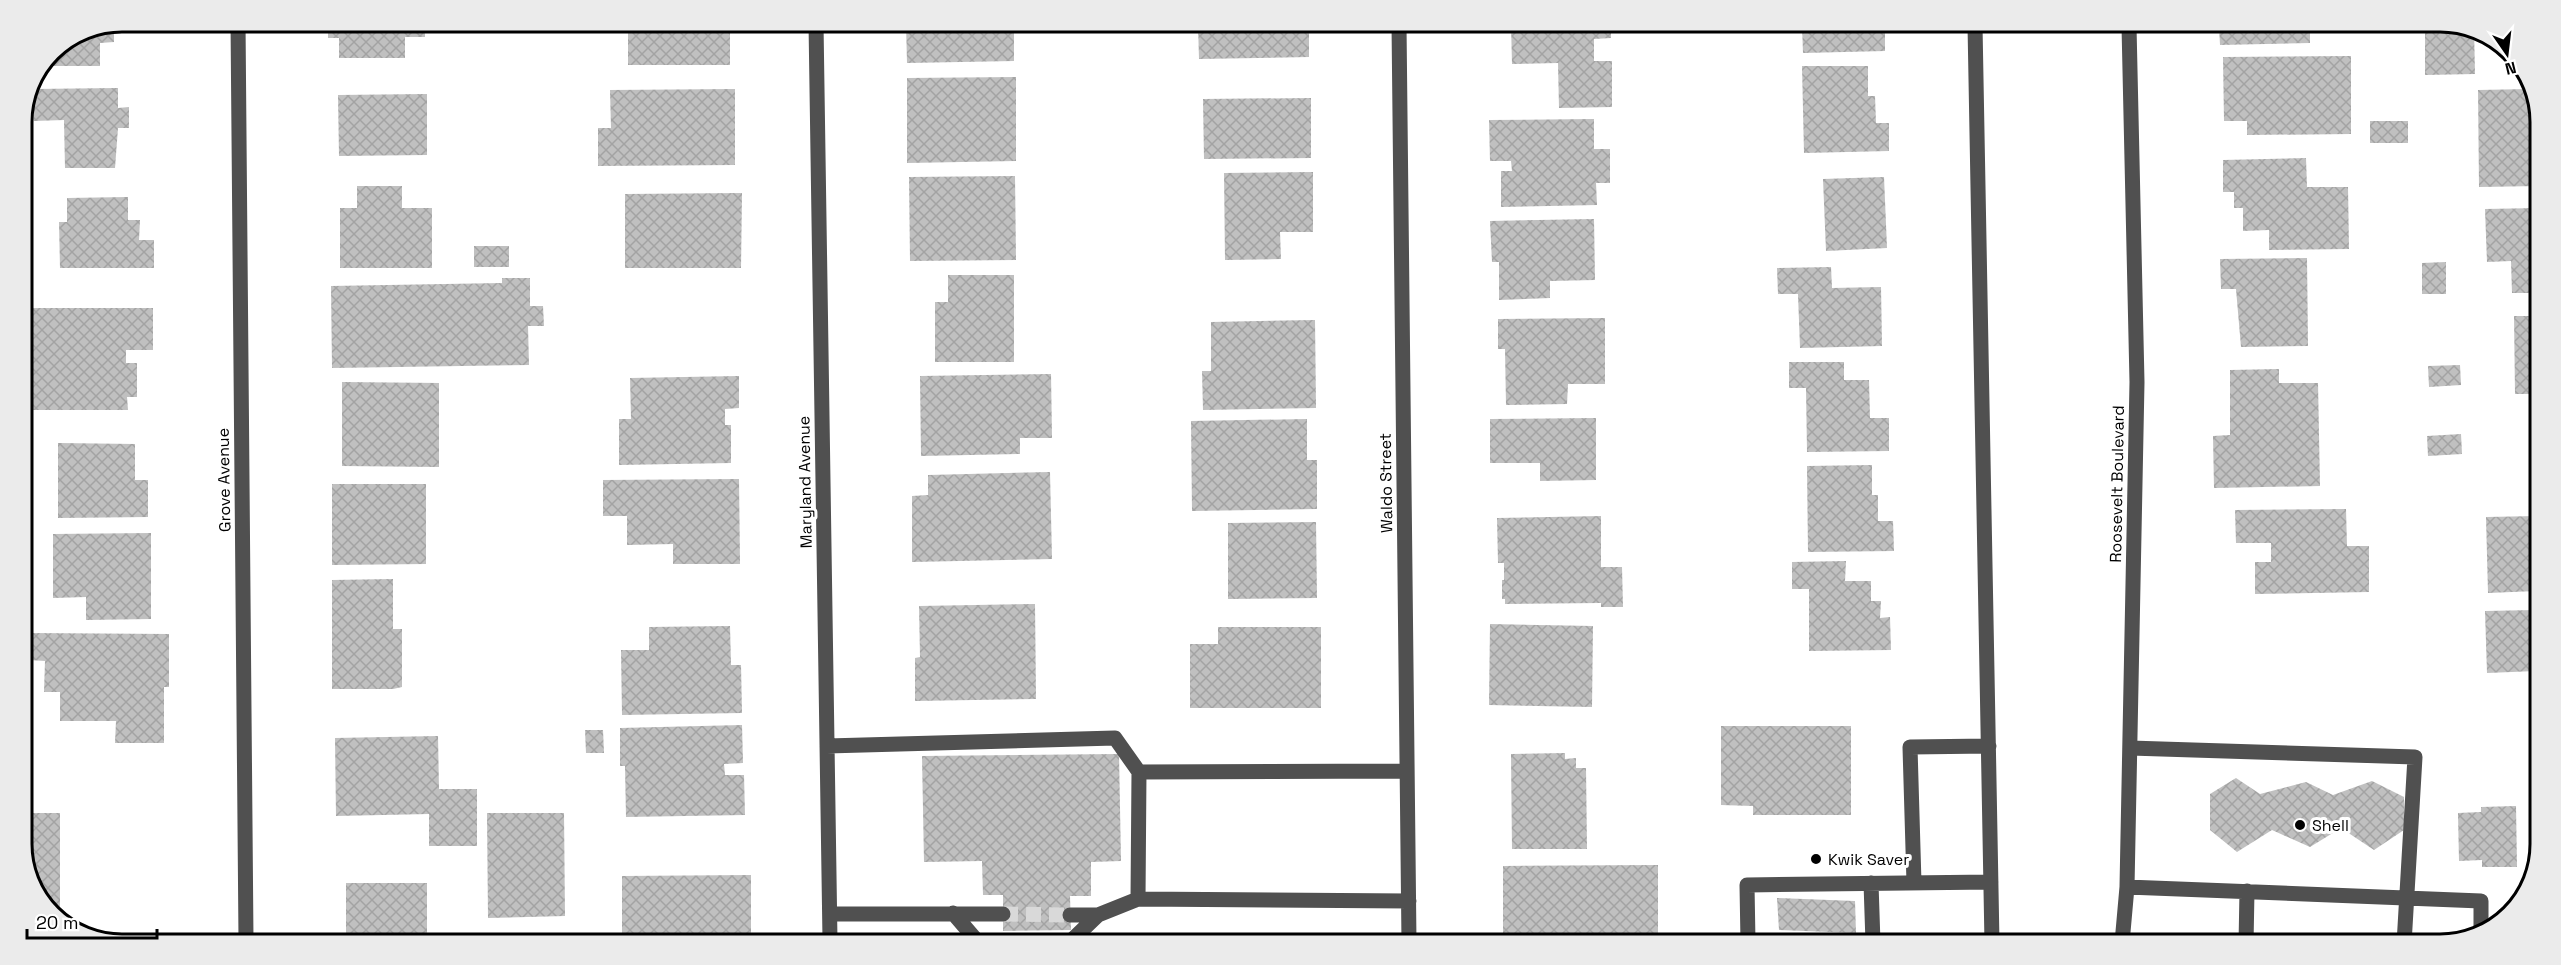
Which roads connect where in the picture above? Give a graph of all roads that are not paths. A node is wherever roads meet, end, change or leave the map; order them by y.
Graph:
1 (238, 32) edge
2 (816, 32) edge
3 (1400, 32) edge
4 (1975, 32) edge
5 (2129, 32) edge
6 (827, 746) junction
7 (1989, 746) junction
8 (2130, 748) junction
9 (1407, 771) junction
10 (1139, 772) junction
11 (1991, 882) junction
12 (1871, 883) junction
13 (1914, 883) junction
14 (2127, 887) junction
15 (2247, 891) junction
16 (1138, 899) junction
17 (2406, 899) junction
18 (1409, 901) junction
19 (952, 913) junction
20 (830, 914) junction
21 (1003, 914) tunnel mouth
22 (1070, 915) tunnel mouth
23 (1098, 915) junction
24 (2481, 923) edge
25 (246, 934) edge
26 (830, 934) edge
27 (971, 934) edge
28 (1078, 934) edge
29 (1409, 934) edge
30 (1748, 934) edge
31 (1873, 934) edge
32 (1992, 934) edge
33 (2123, 934) edge
34 (2246, 934) edge
35 (2404, 934) edge

1 - 25 street, Grove Avenue
2 - 6 street, Maryland Avenue
3 - 9 street, Waldo Street
4 - 7 street
5 - 8 street, Roosevelt Boulevard
6 - 10 street
6 - 20 street, Maryland Avenue
7 - 11 street
7 - 13 street
8 - 14 street, Roosevelt Boulevard
8 - 17 street
9 - 10 street
9 - 18 street, Waldo Street
10 - 16 street
11 - 13 street
11 - 32 street
12 - 13 street
12 - 30 street
12 - 31 street
14 - 15 street
14 - 33 street, Roosevelt Boulevard
15 - 17 street
15 - 34 street
16 - 18 street
16 - 23 street
17 - 24 street
17 - 35 street
18 - 29 street, Waldo Street
19 - 20 street
19 - 21 street
19 - 27 street
20 - 26 street, Maryland Avenue
22 - 23 street
23 - 28 street

